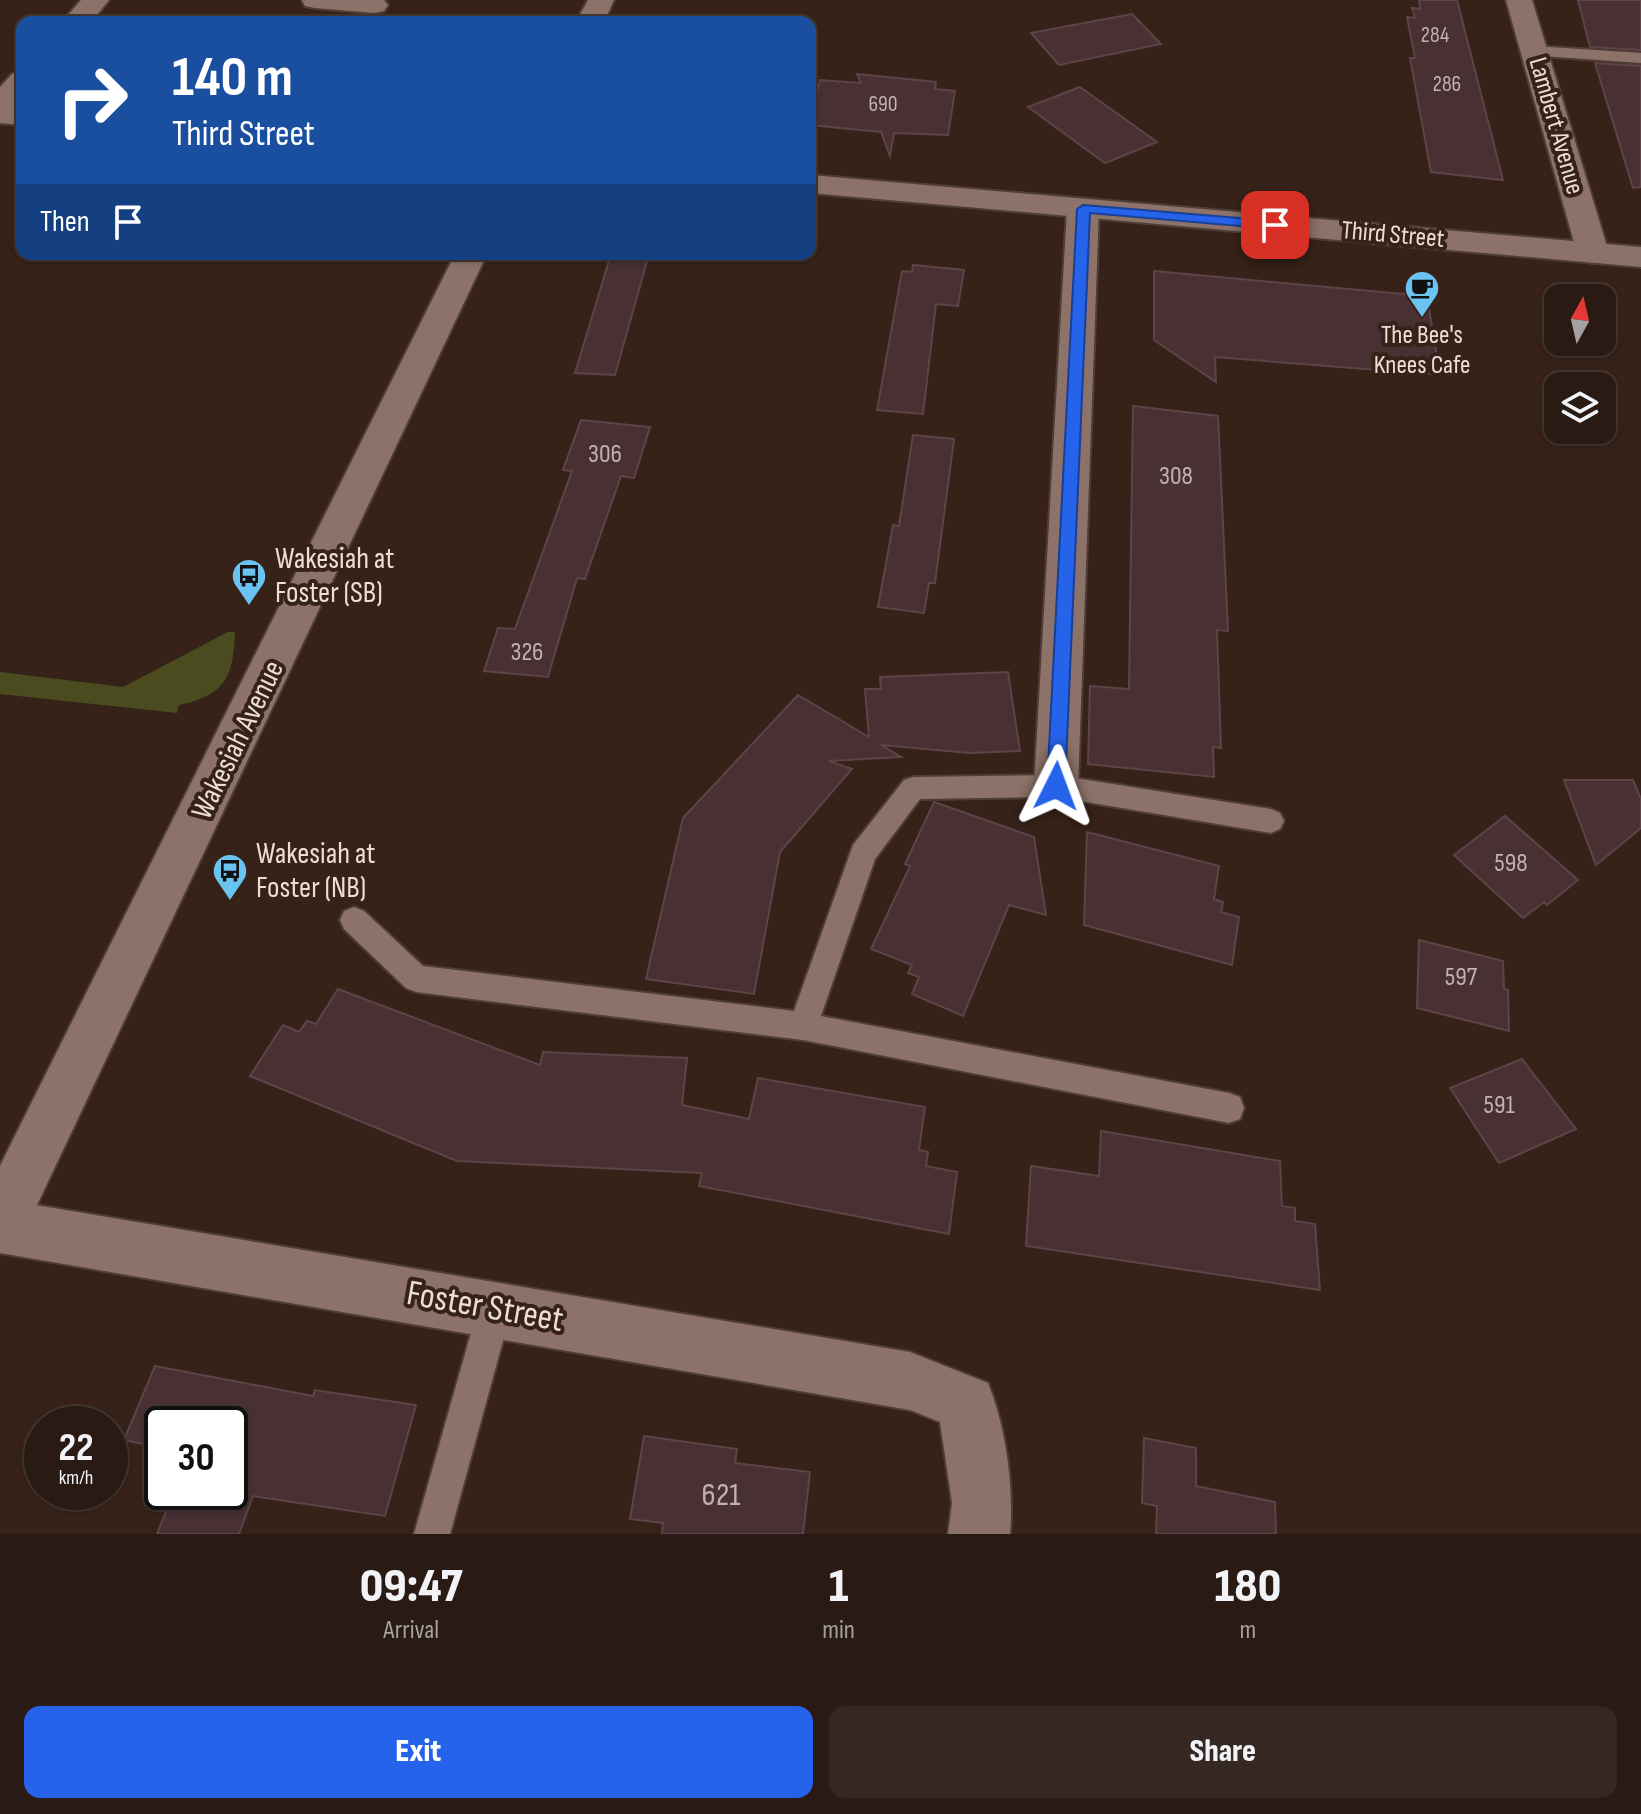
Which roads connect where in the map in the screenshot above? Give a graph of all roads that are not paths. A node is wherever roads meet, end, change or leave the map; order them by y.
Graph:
1 (96, 0) edge
2 (315, 0) edge
3 (1519, 0) edge
4 (374, 5) dead end
5 (81, 16) edge
6 (1534, 51) junction
7 (1641, 58) edge
8 (16, 87) edge
9 (0, 104) edge
10 (816, 185) edge
11 (1083, 209) junction
12 (1593, 253) junction
13 (1641, 257) edge
14 (468, 260) edge
15 (1056, 786) junction
16 (1271, 821) dead end
17 (354, 920) dead end
18 (803, 1026) junction
19 (1229, 1108) dead end
20 (0, 1225) edge
21 (495, 1308) junction
22 (432, 1534) edge
23 (979, 1534) edge

1 - 5 street
2 - 4 street
3 - 6 street, Lambert Avenue
6 - 7 lane
6 - 12 street, Lambert Avenue
8 - 9 street
10 - 11 street, Third Street
11 - 12 street, Third Street
11 - 15 street
12 - 13 street, Third Street
14 - 20 street, Wakesiah Avenue
15 - 16 lane
15 - 18 lane
17 - 18 lane
18 - 19 lane
20 - 21 street, Foster Street
21 - 22 lane
21 - 23 street, Foster Street

